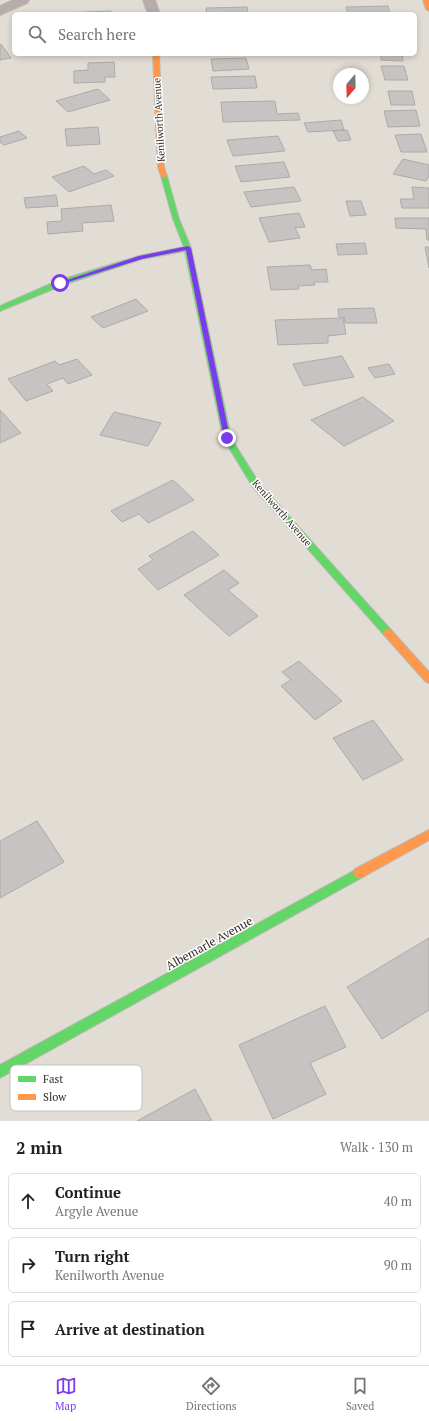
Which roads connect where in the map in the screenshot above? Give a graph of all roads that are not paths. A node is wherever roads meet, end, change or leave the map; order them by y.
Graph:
1 (23, 0) edge
2 (149, 0) edge
3 (426, 0) edge
4 (429, 9) edge
5 (0, 11) edge
6 (153, 12) edge
7 (156, 56) edge
8 (188, 248) junction
9 (0, 309) edge
10 (429, 679) edge
11 (429, 835) edge
12 (13, 1065) edge
13 (10, 1066) edge
14 (0, 1072) edge

1 - 5 street
2 - 6 street
3 - 4 street
7 - 8 street, Kenilworth Avenue
8 - 9 street
8 - 10 street, Kenilworth Avenue
11 - 12 street, Albemarle Avenue
13 - 14 street, Albemarle Avenue

